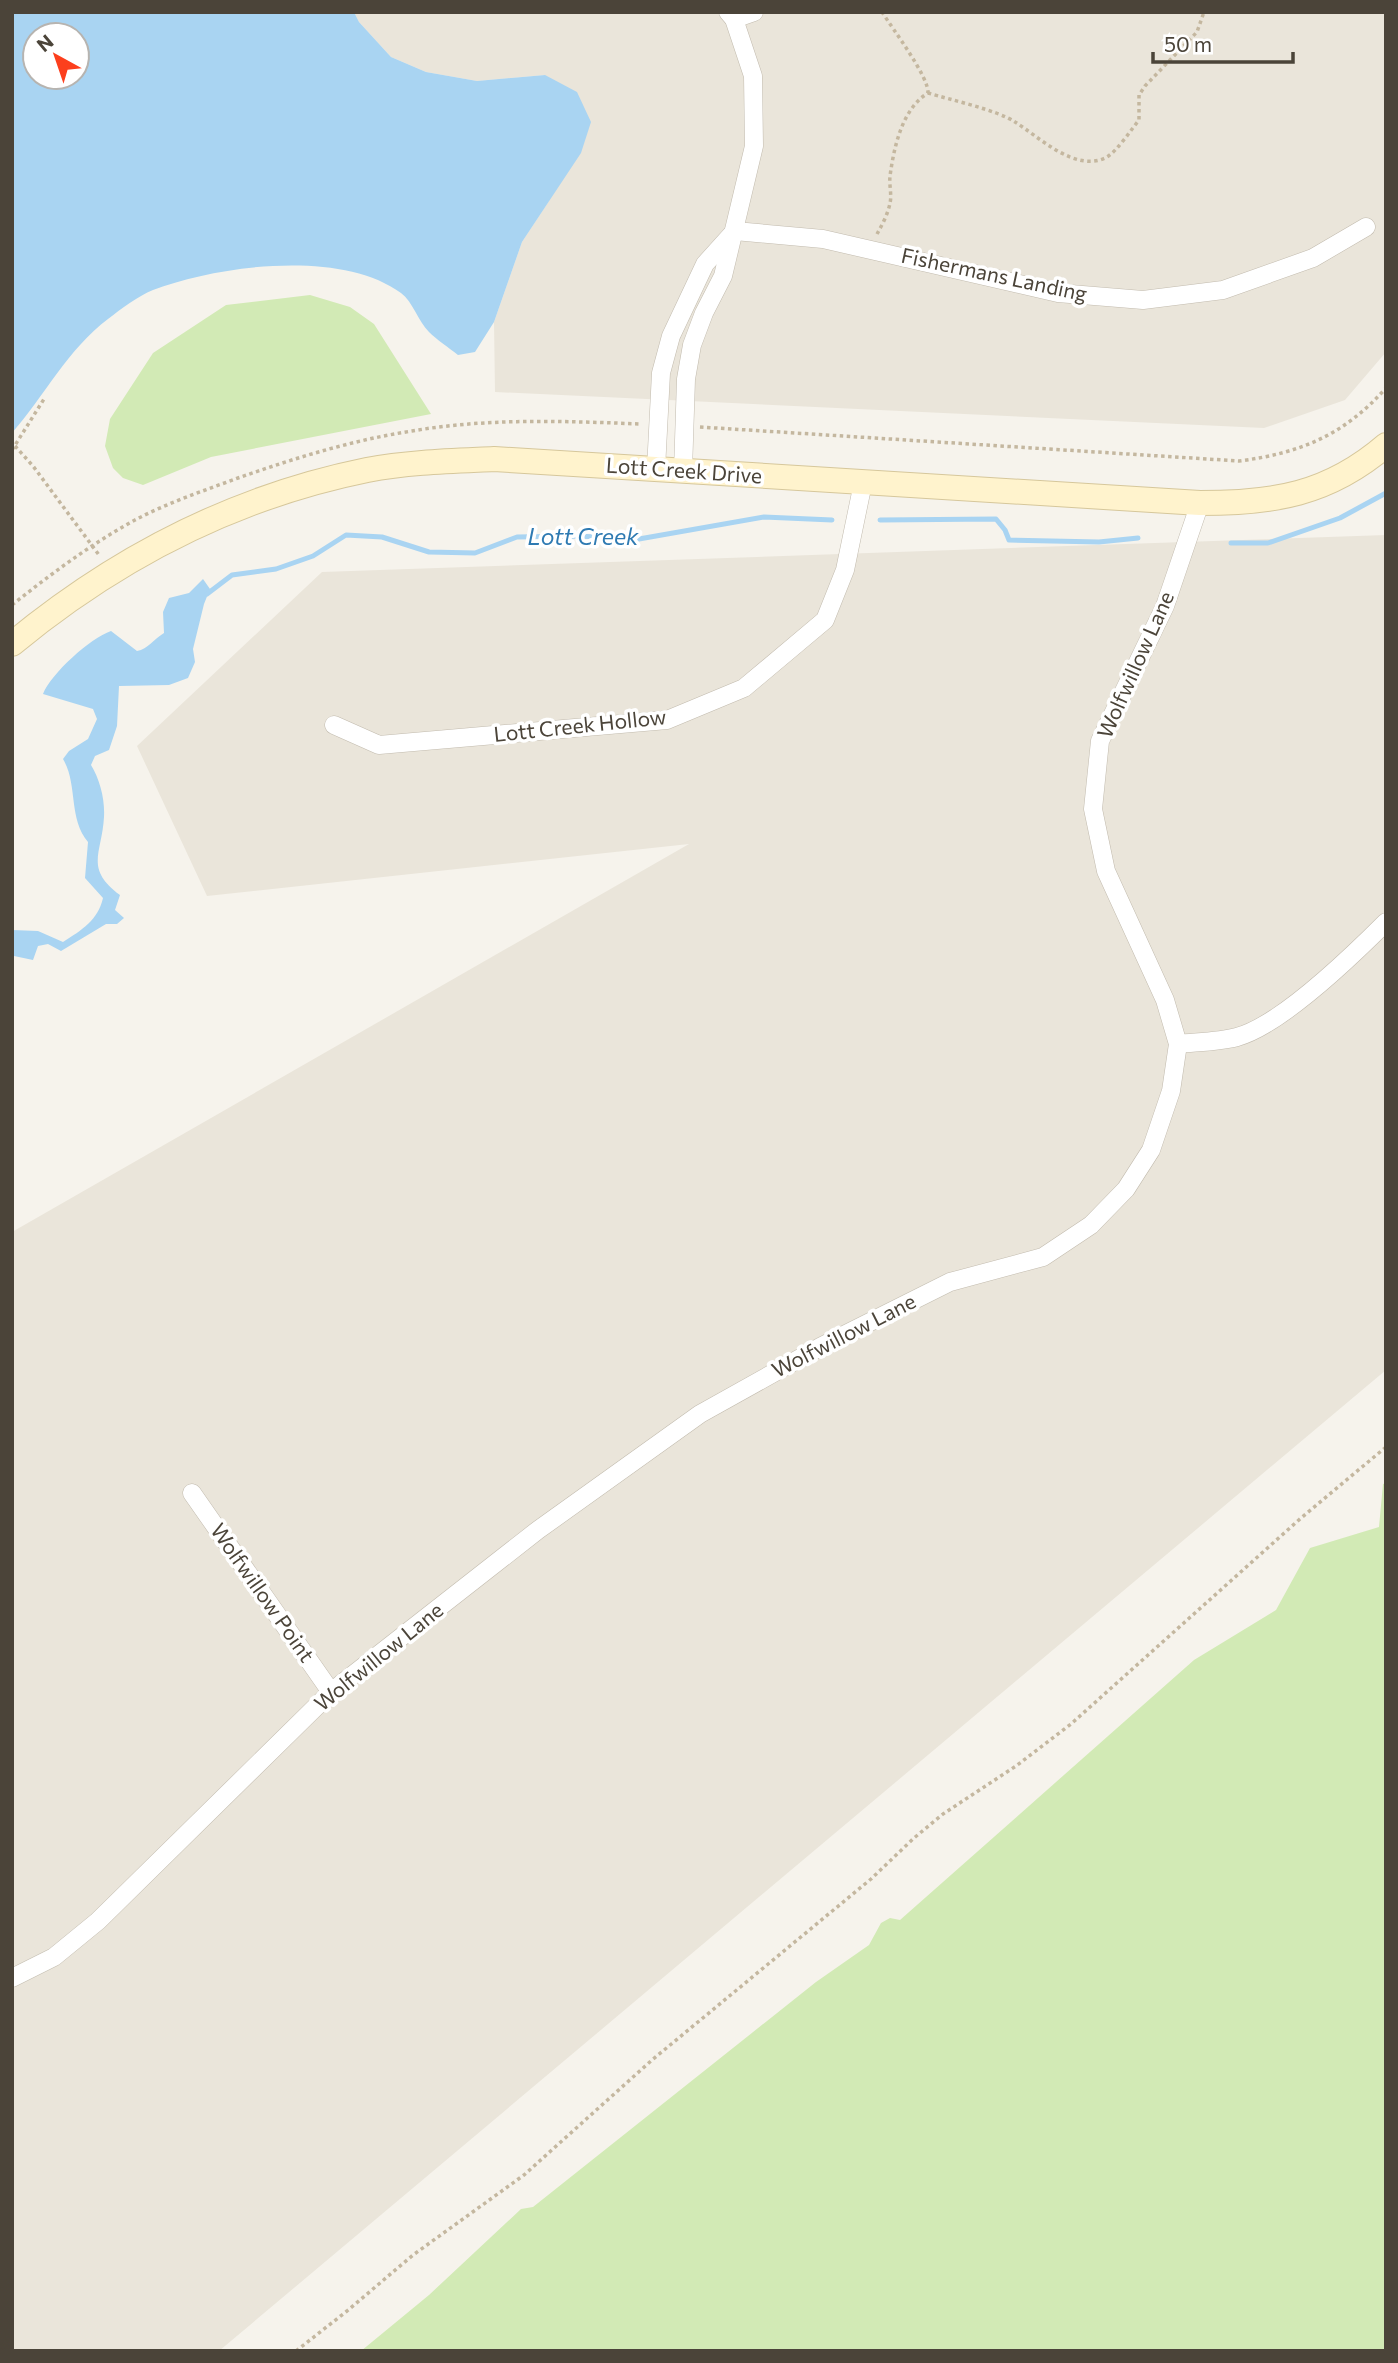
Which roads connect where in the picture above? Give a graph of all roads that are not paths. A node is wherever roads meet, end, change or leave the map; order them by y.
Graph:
1 (754, 12) edge
2 (731, 16) edge
3 (1366, 227) dead end
4 (735, 231) junction
5 (1386, 445) edge
6 (656, 469) junction
7 (683, 471) junction
8 (863, 483) junction
9 (1200, 503) junction
10 (12, 644) edge
11 (334, 725) dead end
12 (1386, 922) edge
13 (1178, 1044) junction
14 (192, 1493) dead end
15 (331, 1692) junction
16 (12, 1978) edge

1 - 2 street
2 - 4 street
3 - 4 street, Fishermans Landing
4 - 6 street
4 - 7 street
5 - 9 street, Lott Creek Drive
6 - 7 street, Lott Creek Drive
6 - 10 street, Lott Creek Drive
7 - 8 street, Lott Creek Drive
8 - 9 street, Lott Creek Drive
8 - 11 street, Lott Creek Hollow
9 - 13 street, Wolfwillow Lane
12 - 13 street
13 - 15 street, Wolfwillow Lane
14 - 15 street, Wolfwillow Point
15 - 16 street, Wolfwillow Lane

